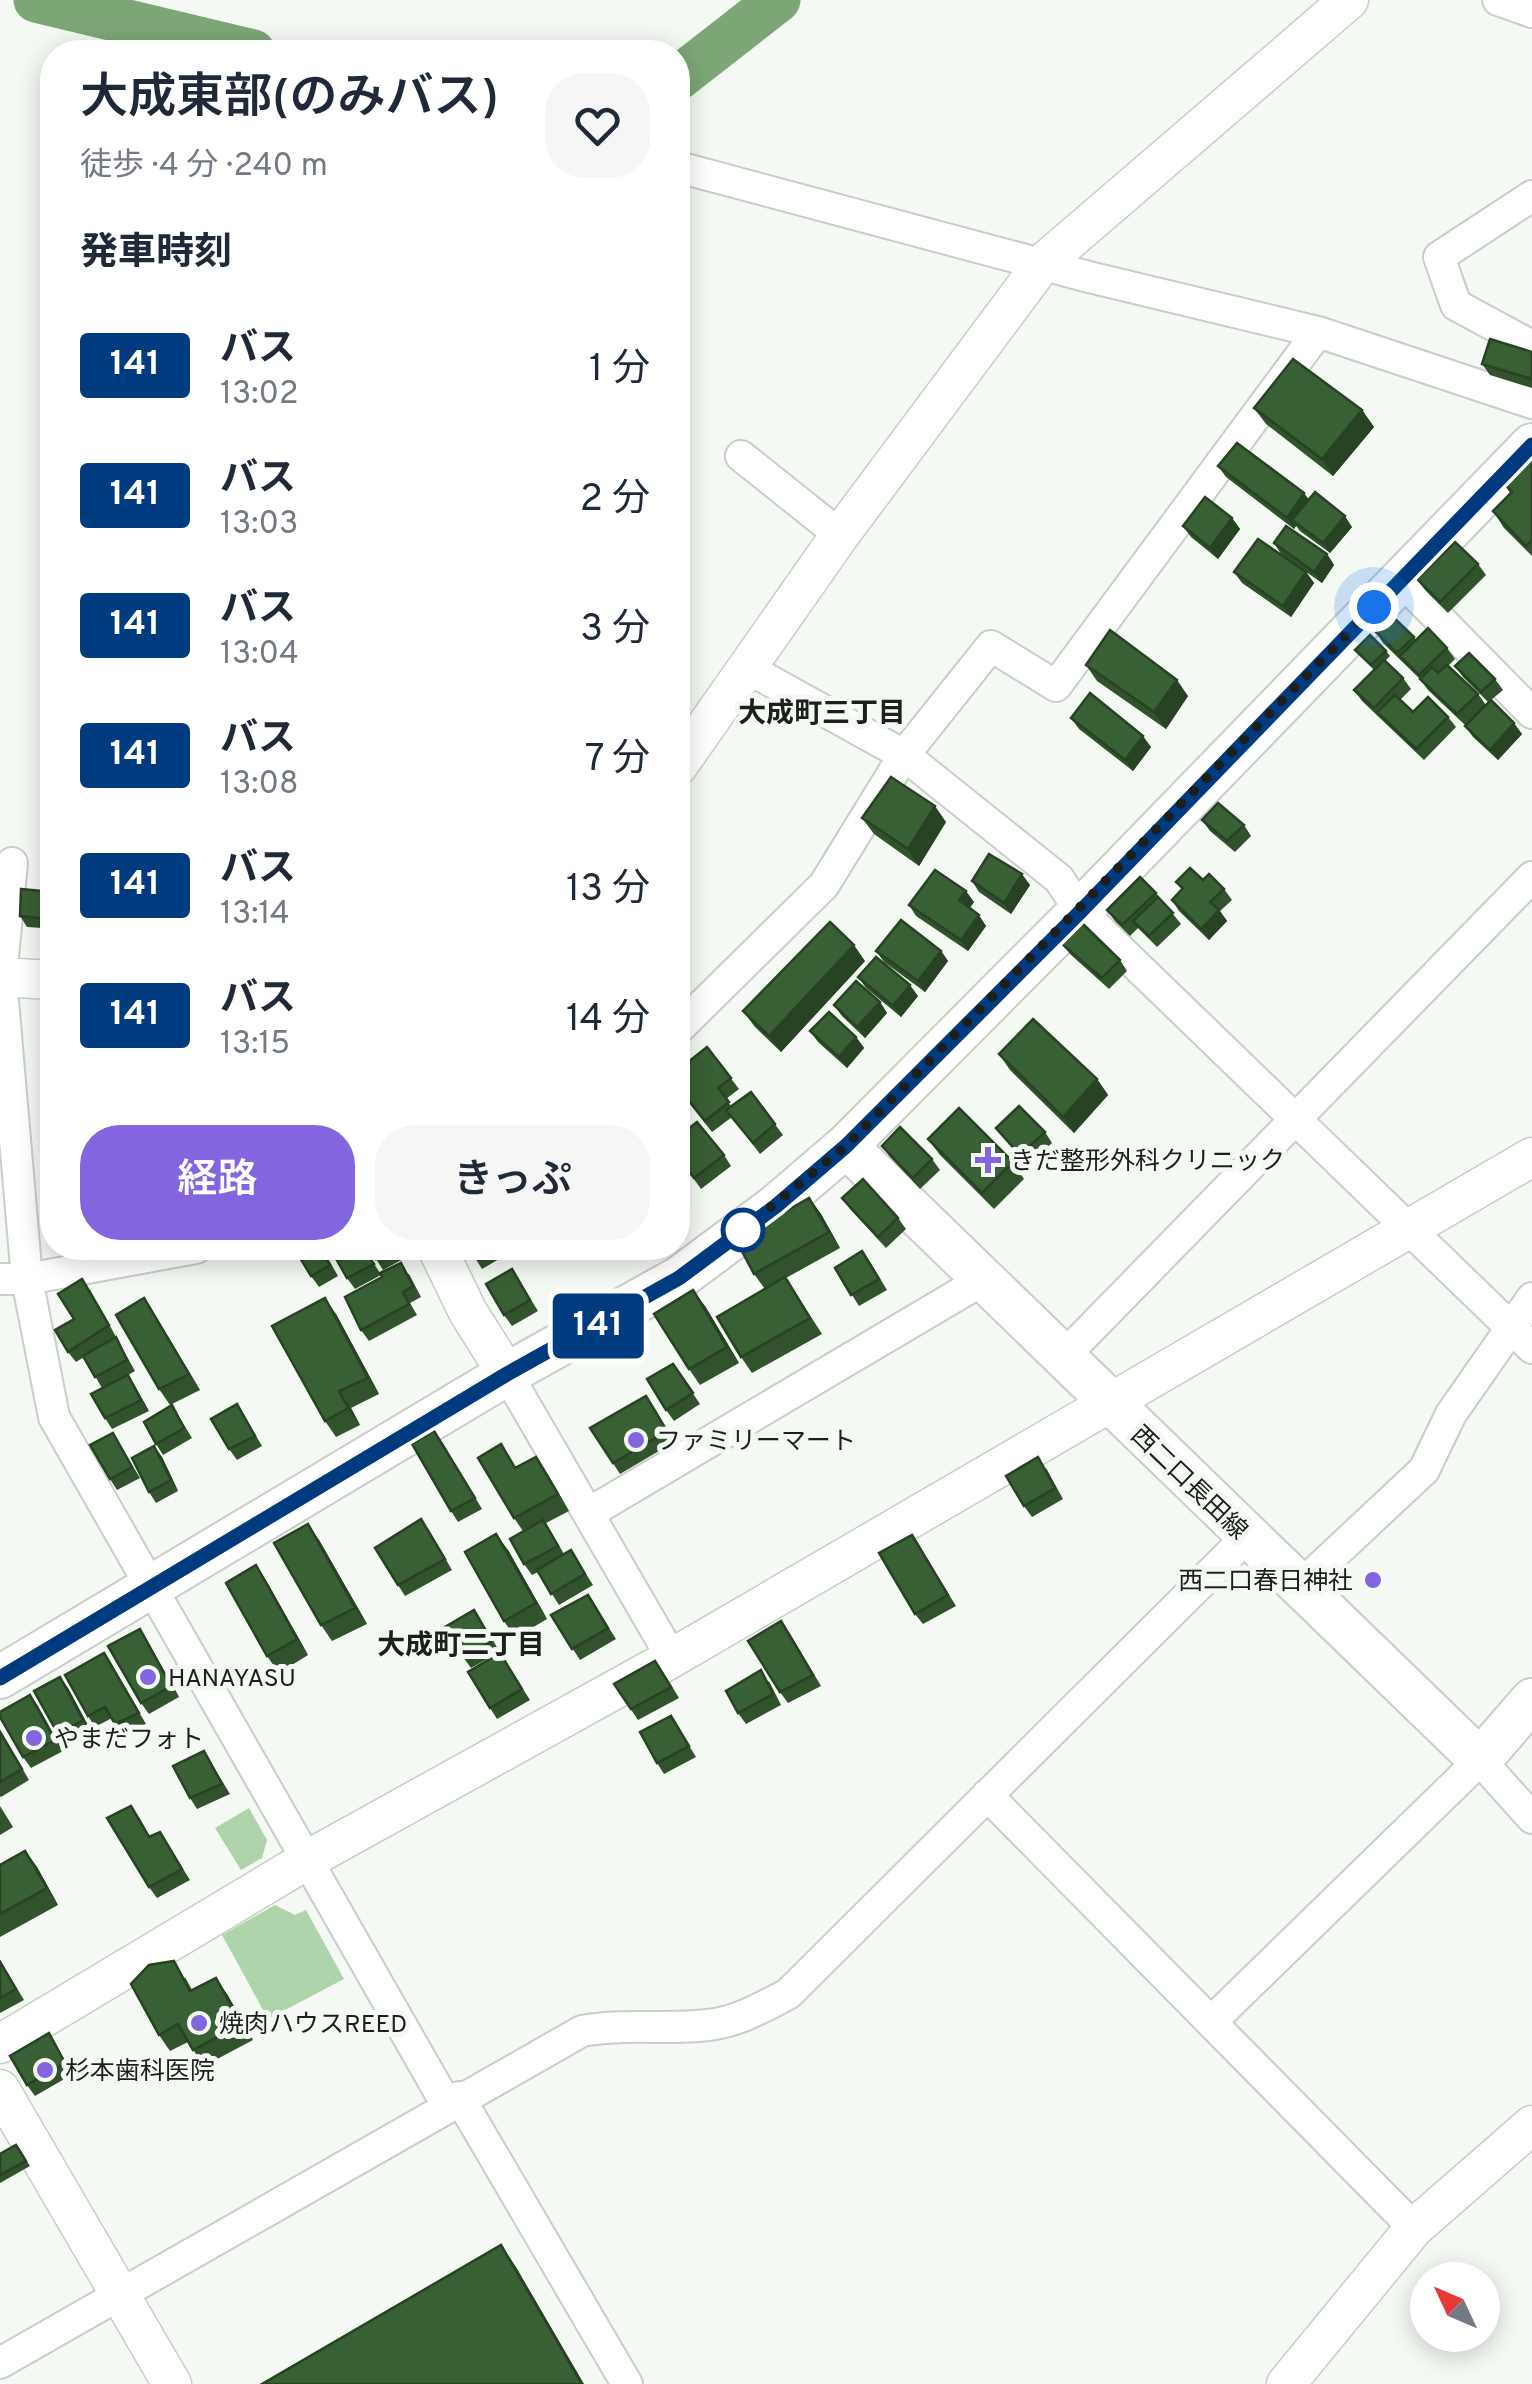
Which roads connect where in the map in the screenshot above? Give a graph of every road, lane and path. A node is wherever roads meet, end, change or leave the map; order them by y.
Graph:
1 (1349, 0) edge
2 (1498, 0) edge
3 (1532, 12) edge
4 (690, 170) edge
5 (1532, 196) edge
6 (1042, 264) junction
7 (1318, 332) junction
8 (1532, 346) edge
9 (1532, 404) edge
10 (1532, 445) edge
11 (741, 456) dead end
12 (840, 535) junction
13 (1401, 580) junction
14 (747, 668) junction
15 (1532, 713) edge
16 (690, 749) edge
17 (904, 755) junction
18 (12, 863) dead end
19 (1532, 877) edge
20 (1080, 912) junction
21 (0, 977) edge
22 (40, 979) edge
23 (690, 1018) edge
24 (1295, 1117) junction
25 (846, 1146) junction
26 (1532, 1157) edge
27 (1406, 1227) junction
28 (125, 1260) edge
29 (443, 1260) edge
30 (13, 1279) edge
31 (981, 1281) junction
32 (1532, 1298) edge
33 (1523, 1336) edge
34 (1063, 1358) junction
35 (507, 1374) junction
36 (1108, 1404) junction
37 (590, 1513) junction
38 (1247, 1537) junction
39 (1299, 1587) junction
40 (150, 1590) junction
41 (672, 1658) junction
42 (0, 1678) edge
43 (1532, 1700) edge
44 (1480, 1760) junction
45 (987, 1795) junction
46 (1532, 1818) edge
47 (307, 1860) junction
48 (1212, 2020) junction
49 (0, 2044) edge
50 (0, 2088) edge
51 (453, 2101) junction
52 (1532, 2125) edge
53 (1414, 2228) junction
54 (120, 2293) junction
55 (0, 2363) edge
56 (172, 2384) edge
57 (627, 2384) edge
58 (1286, 2384) edge

1 - 6 street
2 - 3 street
4 - 6 street
5 - 8 street
6 - 7 street
6 - 12 street
7 - 9 street
7 - 17 street
10 - 13 main road
11 - 12 street
12 - 14 street
13 - 15 street
13 - 20 main road
14 - 16 street
14 - 17 street
17 - 20 street
17 - 23 street
18 - 21 street
19 - 24 street
20 - 24 street
20 - 25 main road
21 - 22 street
21 - 30 street
24 - 27 street
24 - 34 street
25 - 31 main road, 西二口長田線
25 - 35 main road
26 - 27 street
27 - 33 street
27 - 36 street
28 - 30 street
29 - 35 street
30 - 40 street
31 - 34 main road, 西二口長田線
31 - 37 street
32 - 33 street
33 - 39 street
34 - 36 main road, 西二口長田線
35 - 37 street
35 - 40 main road
36 - 38 main road, 西二口長田線
36 - 41 street
37 - 41 street
38 - 39 main road, 西二口長田線
38 - 45 street
39 - 44 main road, 西二口長田線
40 - 42 main road
40 - 47 street
41 - 47 street
43 - 44 main road
44 - 46 street
44 - 48 street
45 - 48 street
45 - 51 street
47 - 49 street
47 - 51 street
48 - 53 street
50 - 54 street
51 - 54 street
51 - 57 street
52 - 53 street
53 - 58 street
54 - 55 street
54 - 56 street

